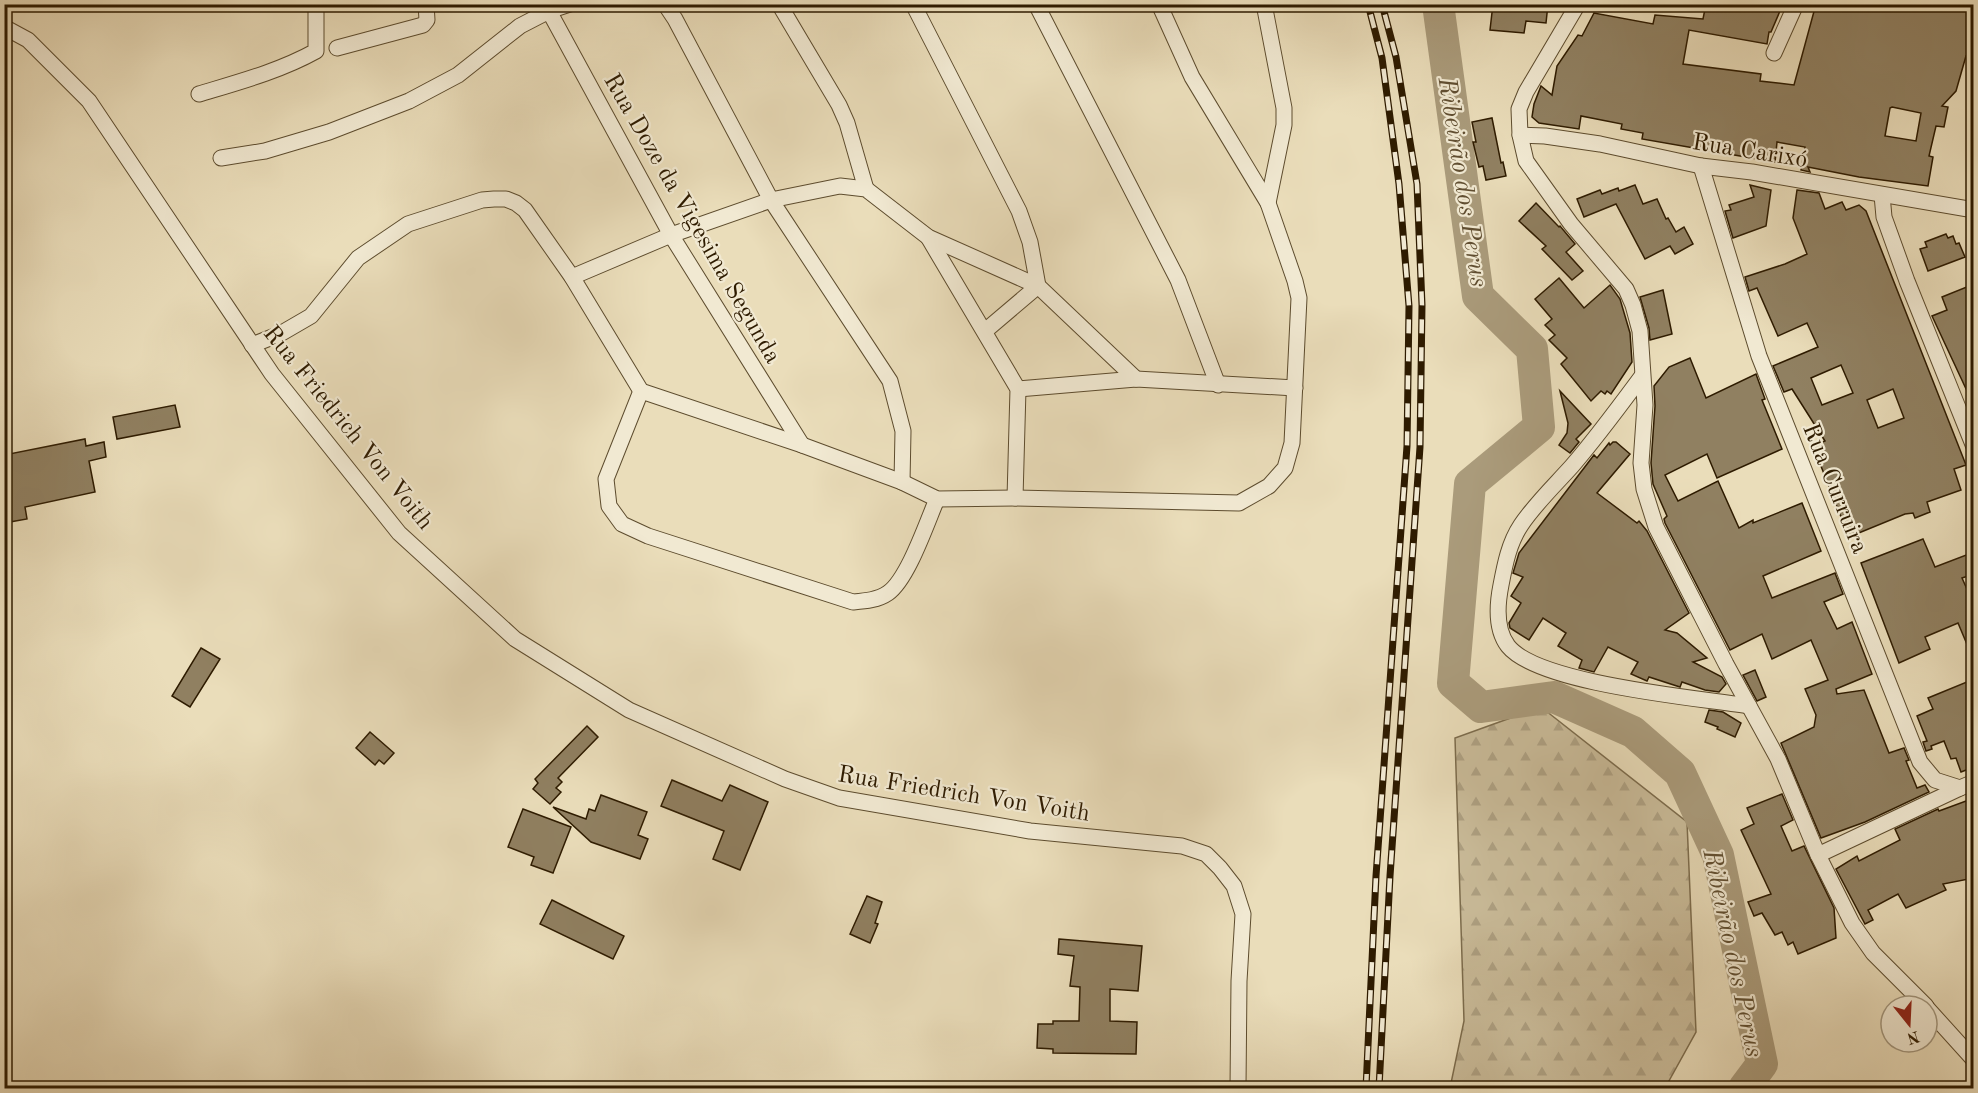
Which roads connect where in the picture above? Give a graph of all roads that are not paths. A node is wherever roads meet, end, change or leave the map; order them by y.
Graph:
1 (316, 4) edge
2 (426, 4) edge
3 (570, 4) edge
4 (665, 4) edge
5 (779, 4) edge
6 (913, 4) edge
7 (1036, 4) edge
8 (1159, 4) edge
9 (1264, 4) edge
10 (1578, 4) edge
11 (1796, 4) edge
12 (549, 11) junction
13 (4, 27) edge
14 (337, 48) dead end
15 (1774, 53) dead end
16 (199, 94) dead end
17 (1520, 135) junction
18 (221, 158) dead end
19 (1701, 166) junction
20 (866, 189) junction
21 (1882, 195) junction
22 (771, 200) junction
23 (1268, 202) junction
24 (1974, 210) edge
25 (671, 235) junction
26 (928, 237) junction
27 (572, 277) junction
28 (1038, 286) junction
29 (985, 331) junction
30 (252, 345) junction
31 (1642, 376) junction
32 (1136, 379) junction
33 (1218, 385) junction
34 (1295, 388) junction
35 (1018, 389) junction
36 (641, 391) junction
37 (802, 445) junction
38 (1974, 447) edge
39 (902, 482) junction
40 (1015, 498) junction
41 (937, 499) junction
42 (1749, 706) junction
43 (1967, 785) edge
44 (1818, 855) junction
45 (1913, 994) edge
46 (1939, 1021) edge
47 (1974, 1060) edge
48 (1238, 1089) edge

1 - 16 street
2 - 14 street
3 - 12 street
4 - 22 street
5 - 20 street
6 - 28 street
7 - 33 street
8 - 23 street
9 - 23 street
10 - 17 street
11 - 15 street
12 - 18 street
12 - 25 street, Rua Doze da Vigesima Segunda
13 - 30 street, Rua Friedrich Von Voith
17 - 19 street, Rua Carixó
17 - 31 street
19 - 21 street, Rua Carixó
19 - 43 street, Rua Curruira
20 - 22 street
20 - 26 street
21 - 24 street, Rua Carixó
21 - 38 street
22 - 25 street
22 - 39 street
23 - 34 street
25 - 27 street
25 - 37 street, Rua Doze da Vigesima Segunda
26 - 28 street
26 - 29 street
27 - 30 street
27 - 36 street
28 - 29 street
28 - 32 street
29 - 35 street
30 - 48 street, Rua Friedrich Von Voith
31 - 42 street
31 - 42 street
32 - 33 street
32 - 35 street
33 - 34 street
34 - 40 street
35 - 40 street
36 - 37 street
36 - 41 street
37 - 39 street
39 - 41 street
40 - 41 street
42 - 44 street
43 - 44 street
44 - 45 street
46 - 47 street

